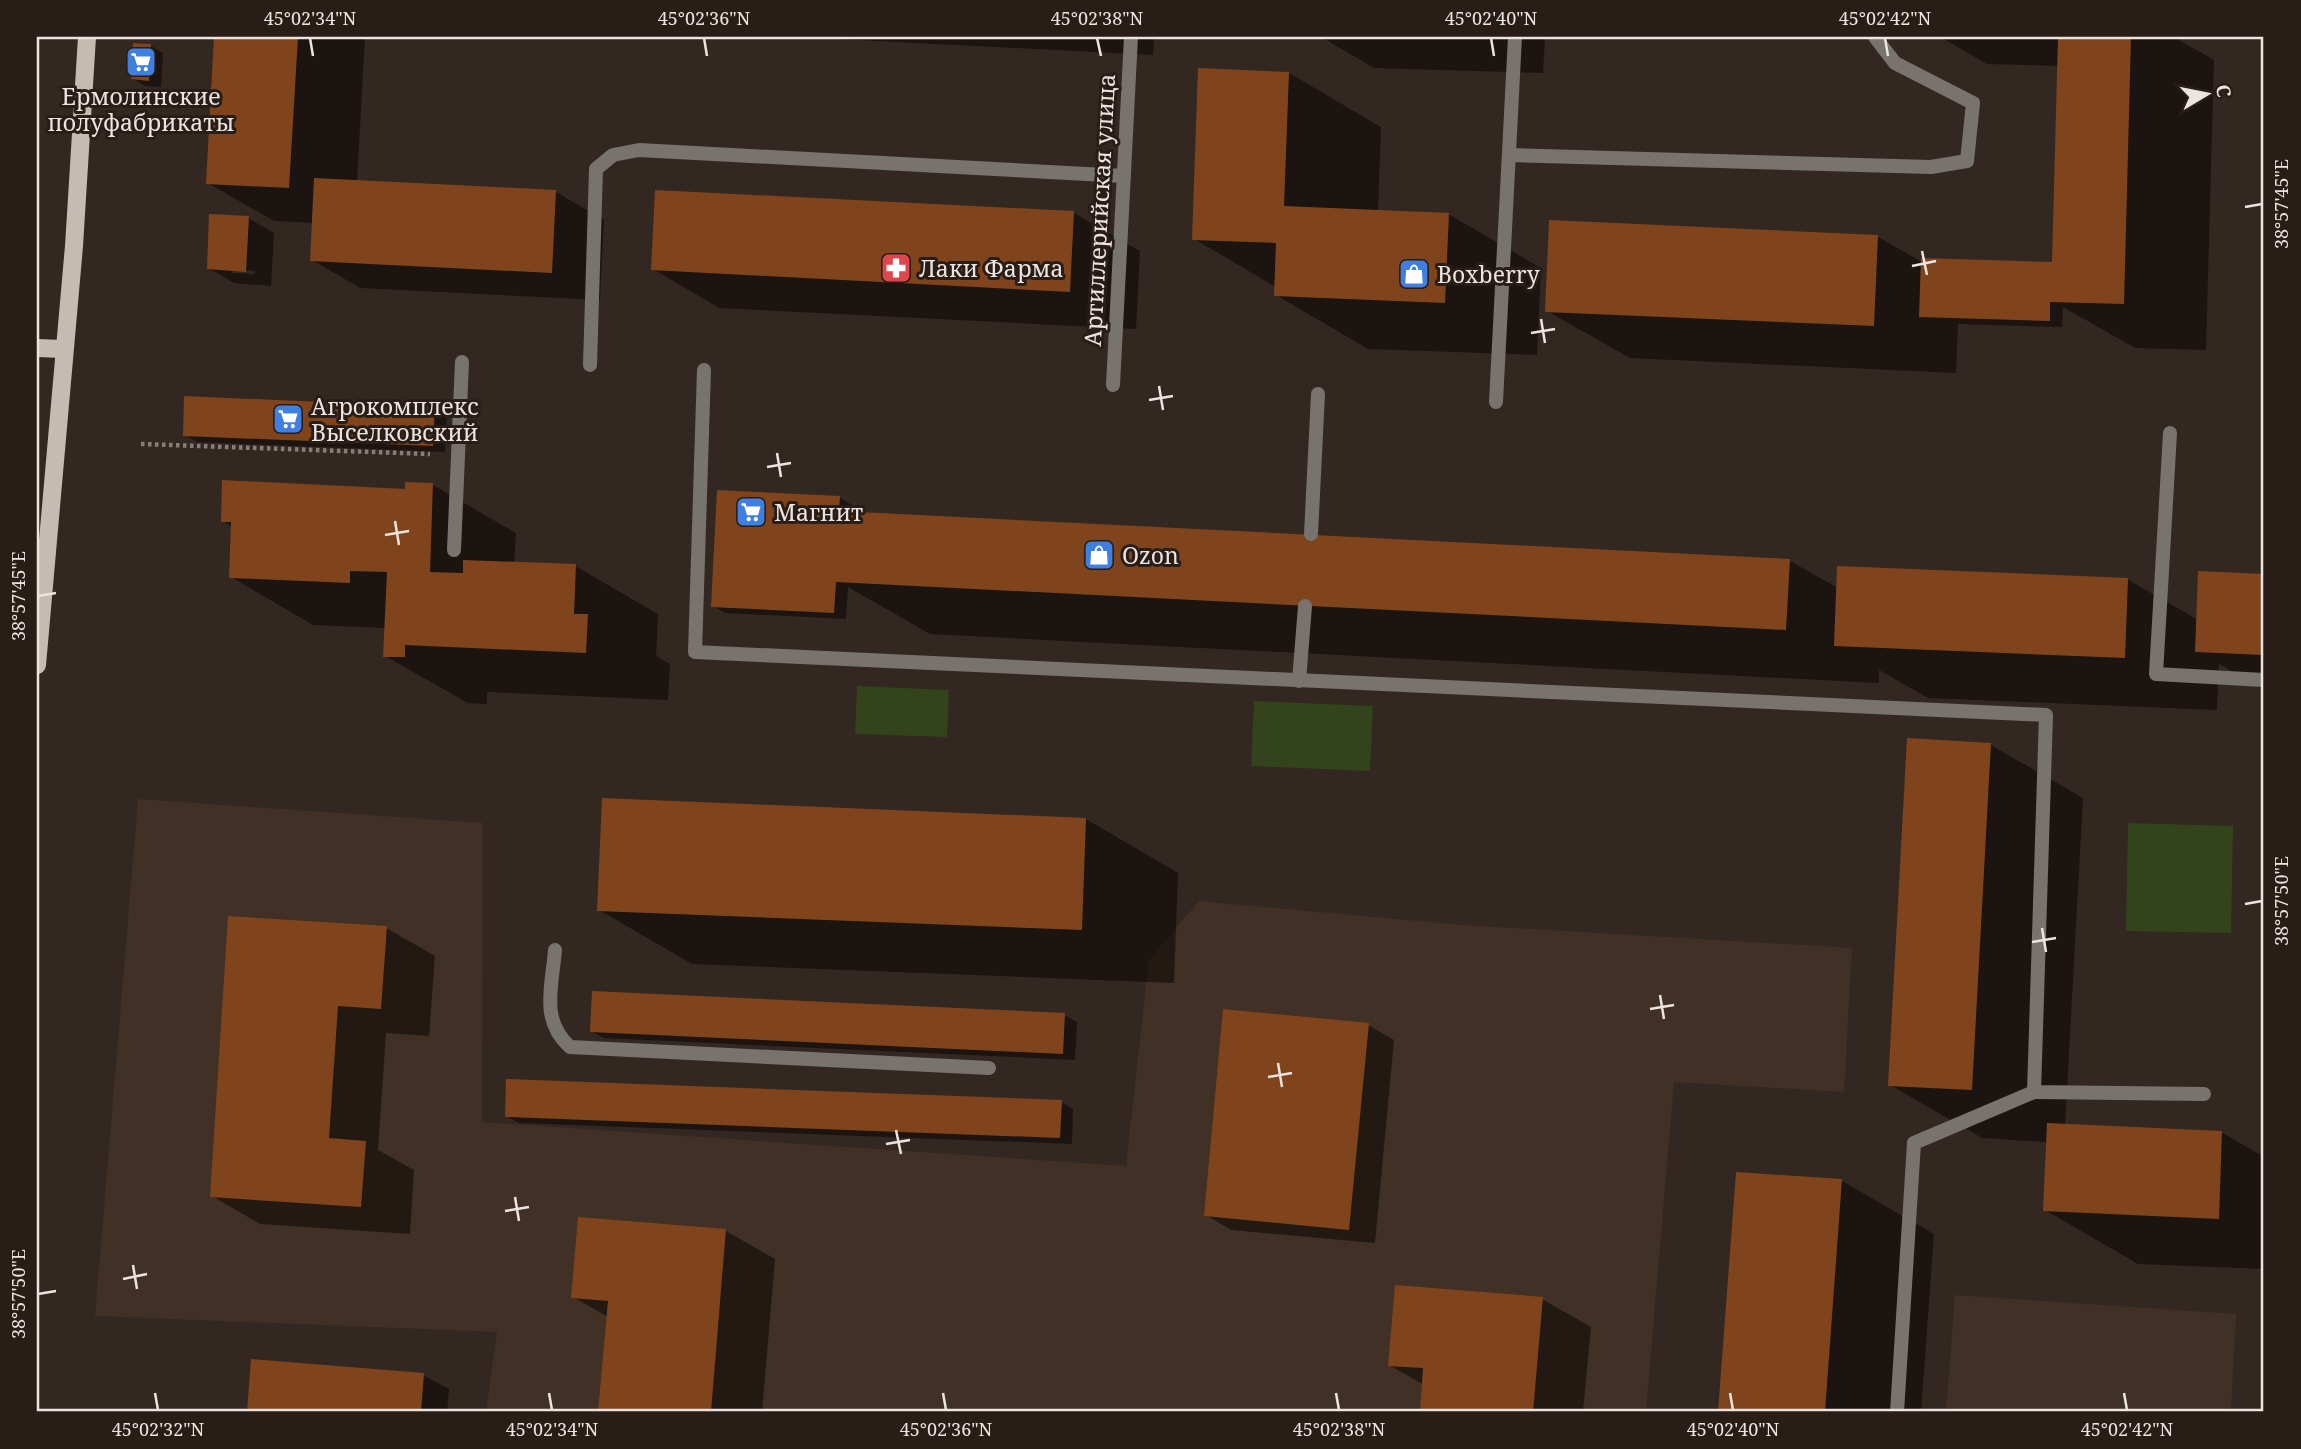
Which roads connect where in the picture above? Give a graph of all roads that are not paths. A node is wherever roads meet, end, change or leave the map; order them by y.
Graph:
1 (87, 37) edge
2 (1131, 37) edge
3 (1515, 37) edge
4 (1875, 37) edge
5 (1508, 155) junction
6 (1124, 176) junction
7 (37, 348) edge
8 (63, 349) junction
9 (462, 362) dead end
10 (590, 365) dead end
11 (704, 370) dead end
12 (1113, 385) dead end
13 (1318, 394) dead end
14 (1496, 402) dead end
15 (2170, 433) dead end
16 (1311, 534) dead end
17 (454, 550) dead end
18 (1305, 606) dead end
19 (37, 665) edge
20 (2264, 680) edge
21 (1299, 681) junction
22 (555, 950) dead end
23 (989, 1068) dead end
24 (2034, 1092) junction
25 (2204, 1094) dead end
26 (1897, 1412) edge

1 - 8 main road
2 - 6 street, Артиллерийская улица
3 - 5 street
4 - 5 street
5 - 14 street
6 - 10 street
6 - 12 street, Артиллерийская улица
7 - 8 main road
8 - 19 main road
9 - 17 street
11 - 21 street
13 - 16 street
15 - 20 street
18 - 21 street
21 - 24 street
22 - 23 street
24 - 25 street
24 - 26 street

